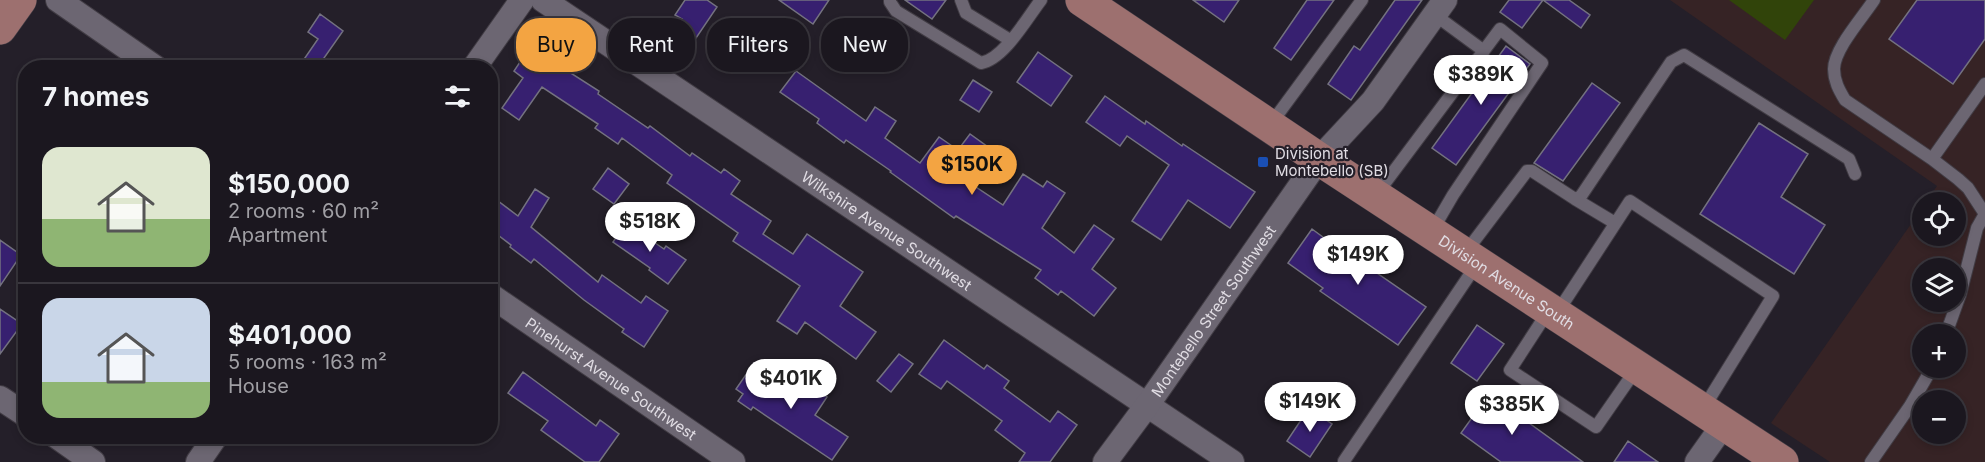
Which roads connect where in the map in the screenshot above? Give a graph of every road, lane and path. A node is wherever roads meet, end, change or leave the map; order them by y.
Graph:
1 (20, 0) edge
2 (58, 0) edge
3 (522, 0) edge
4 (543, 0) edge
5 (890, 0) edge
6 (961, 0) edge
7 (1041, 0) edge
8 (1082, 0) edge
9 (1362, 0) edge
10 (1874, 0) edge
11 (1440, 7) edge
12 (0, 28) edge
13 (1010, 40) junction
14 (1484, 51) junction
15 (144, 60) edge
16 (480, 60) edge
17 (1985, 84) edge
18 (1269, 126) junction
19 (1319, 159) junction
20 (1932, 159) junction
21 (1855, 174) dead end
22 (1376, 196) junction
23 (1575, 199) junction
24 (1985, 214) edge
25 (1615, 223) junction
26 (1431, 232) junction
27 (1471, 259) junction
28 (498, 300) edge
29 (1553, 312) junction
30 (1950, 324) edge
31 (1637, 367) junction
32 (1926, 378) edge
33 (0, 398) edge
34 (1148, 404) junction
35 (18, 410) edge
36 (1713, 417) junction
37 (67, 444) edge
38 (210, 444) edge
39 (1344, 461) edge
40 (93, 462) edge
41 (198, 462) edge
42 (733, 462) edge
43 (1105, 462) edge
44 (1232, 462) edge
45 (1697, 462) edge
46 (1782, 462) edge
47 (1871, 462) edge

1 - 12 main road
2 - 15 street
3 - 16 street
4 - 34 street, Wilkshire Avenue Southwest
5 - 13 lane
6 - 13 lane
7 - 13 lane
8 - 18 main road, Division Avenue South
9 - 18 lane
10 - 20 lane
11 - 14 lane
11 - 19 street, Montebello Street Southwest
14 - 22 lane
14 - 26 lane
17 - 20 lane
18 - 19 main road, Division Avenue South
19 - 22 main road, Division Avenue South
19 - 34 street, Montebello Street Southwest
20 - 24 lane
21 - 23 lane
22 - 26 main road, Division Avenue South
23 - 25 lane
23 - 27 lane
24 - 30 lane
25 - 29 lane
25 - 36 lane
26 - 27 main road, Division Avenue South
27 - 29 main road, Division Avenue South
27 - 39 lane
28 - 42 street, Pinehurst Avenue Southwest
29 - 31 main road, Division Avenue South
29 - 31 lane
31 - 36 main road, Division Avenue South
32 - 47 lane
33 - 35 street
34 - 43 street, Montebello Street Southwest
34 - 44 street, Wilkshire Avenue Southwest
36 - 45 street
36 - 46 main road, Division Avenue South
37 - 40 street
38 - 41 street

